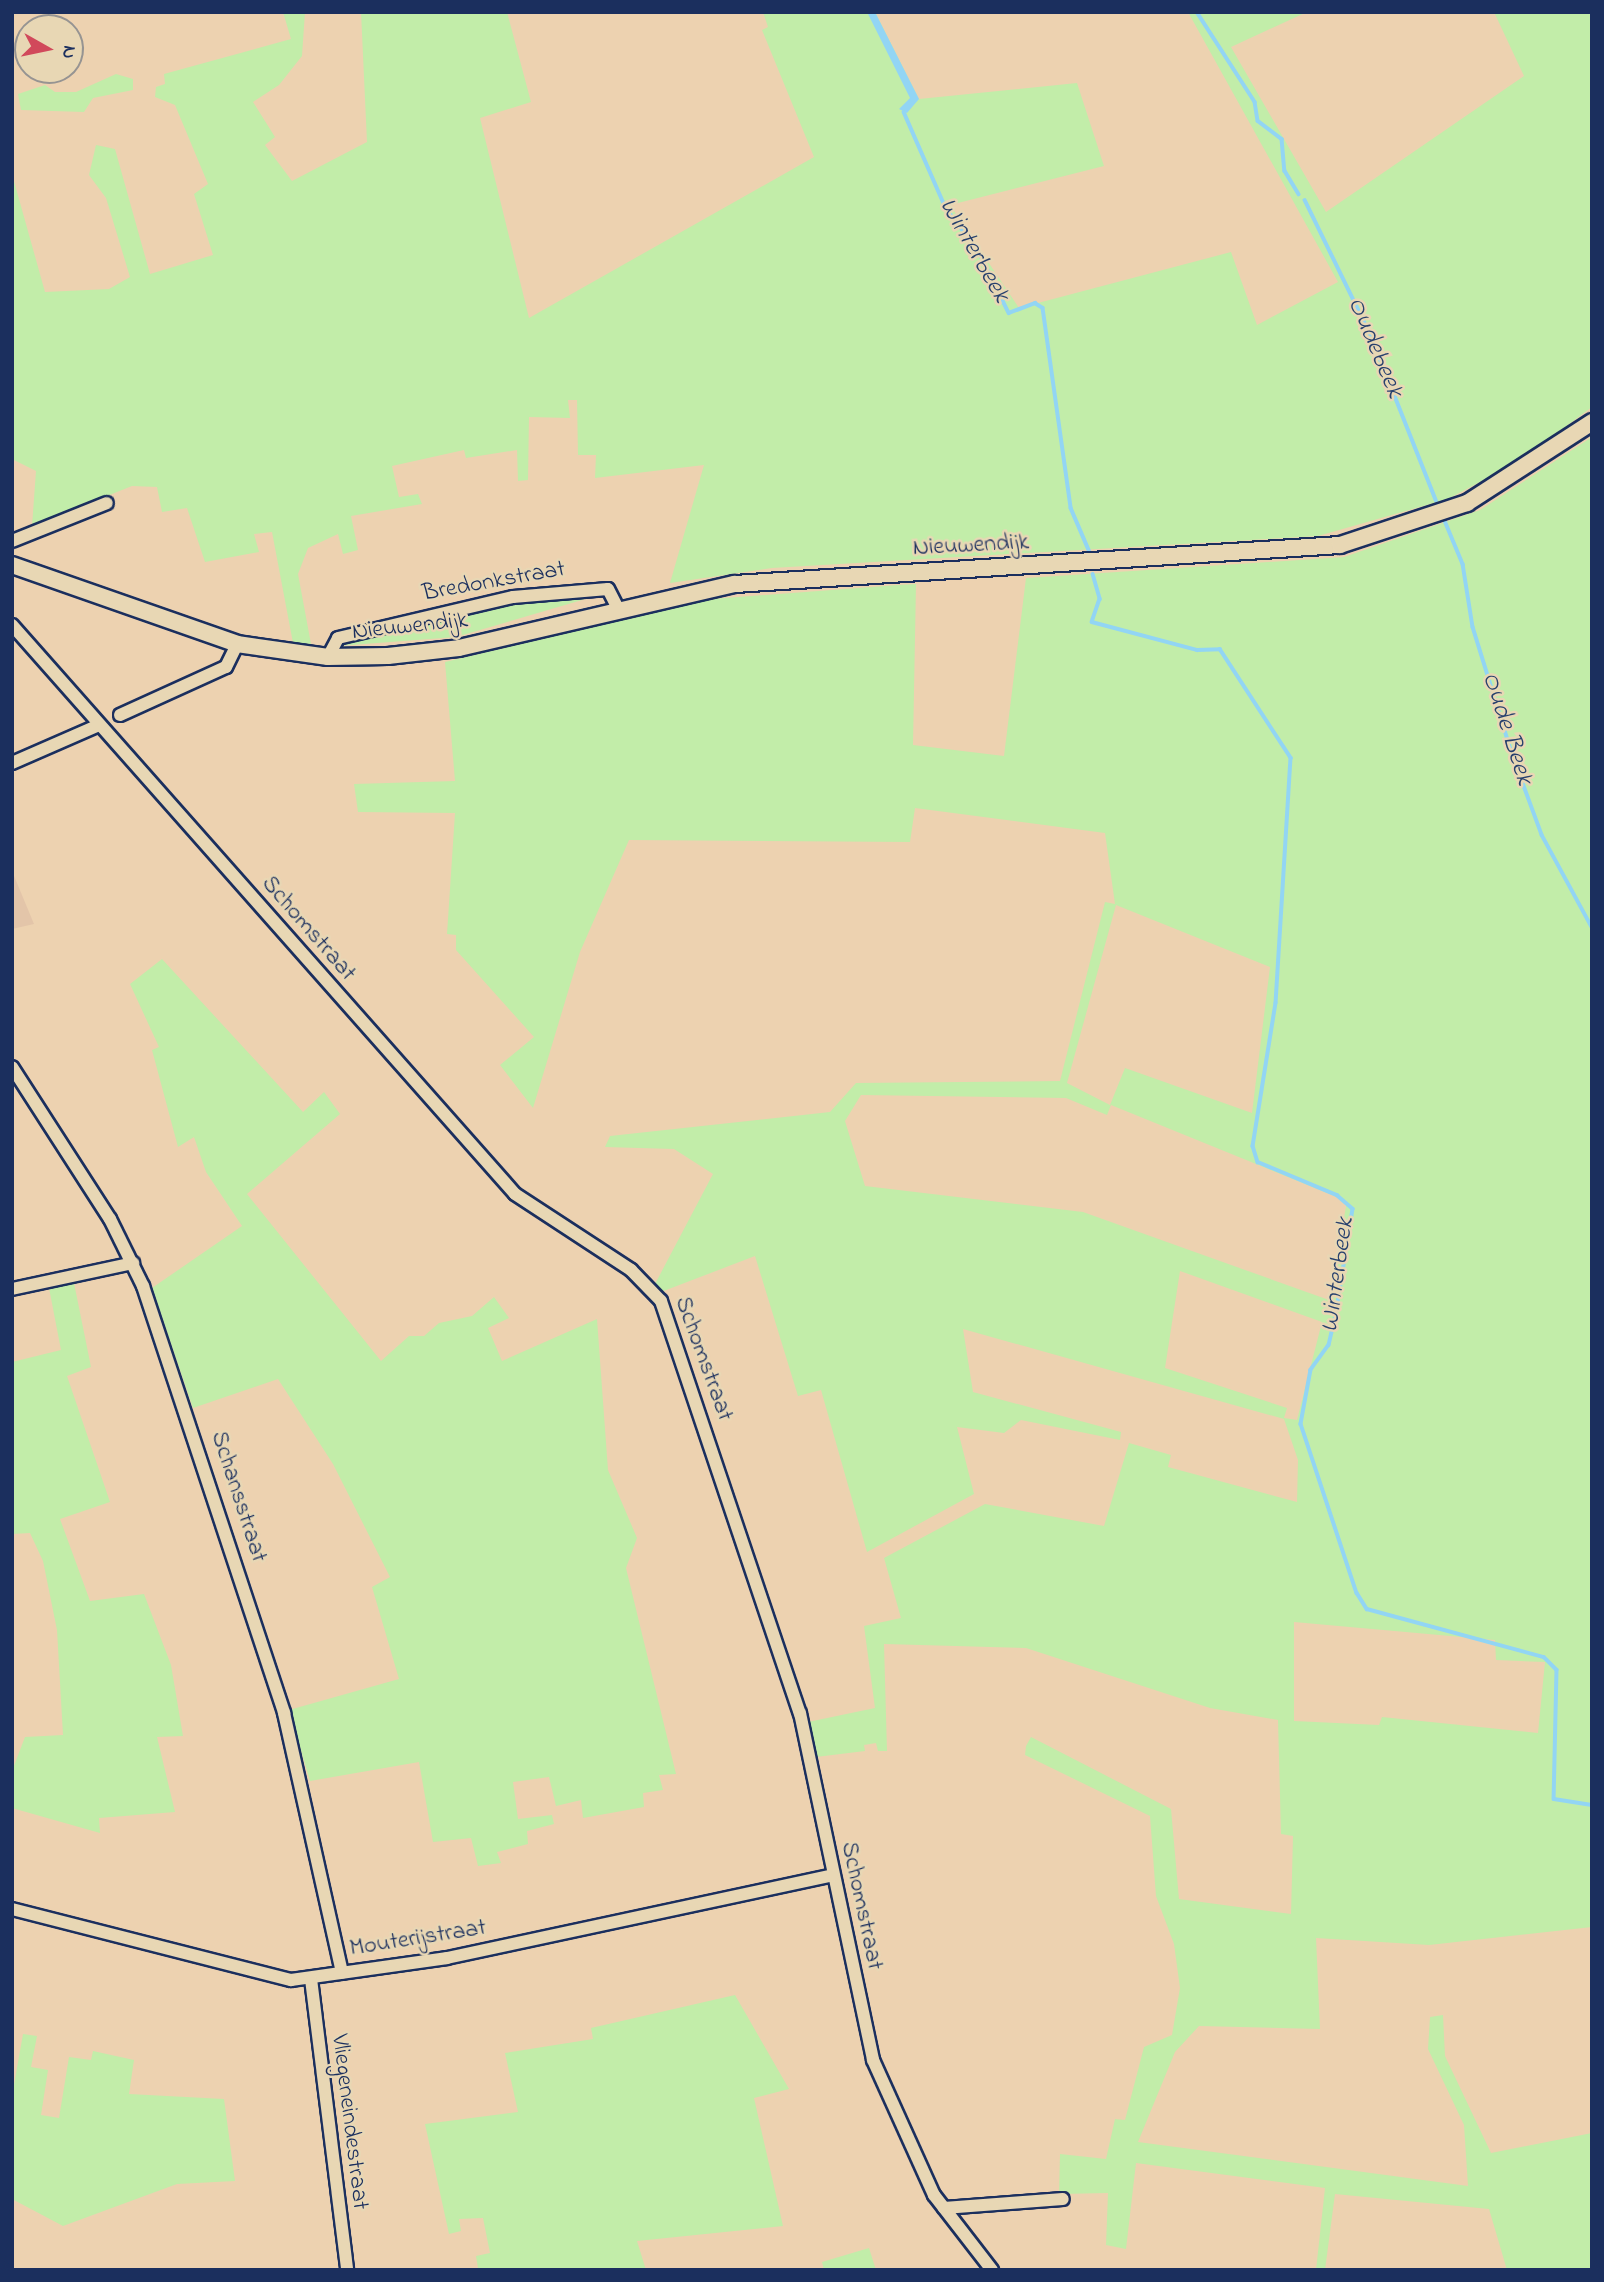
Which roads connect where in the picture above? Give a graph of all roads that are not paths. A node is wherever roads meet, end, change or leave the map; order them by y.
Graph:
1 (1592, 422) edge
2 (107, 503) dead end
3 (12, 541) edge
4 (12, 554) edge
5 (12, 565) edge
6 (58, 579) junction
7 (617, 607) junction
8 (12, 625) edge
9 (237, 644) junction
10 (328, 657) junction
11 (120, 715) dead end
12 (99, 725) junction
13 (12, 763) edge
14 (12, 1067) edge
15 (133, 1263) junction
16 (12, 1289) edge
17 (833, 1875) junction
18 (12, 1909) edge
19 (342, 1973) junction
20 (311, 1979) junction
21 (1063, 2199) dead end
22 (944, 2208) junction
23 (347, 2270) edge
24 (992, 2270) edge

1 - 7 street, Nieuwendijk
2 - 3 street
4 - 6 street
5 - 6 street
6 - 9 street
7 - 10 street, Nieuwendijk
7 - 10 street, Bredonkstraat
8 - 12 street, Schomstraat
9 - 10 street
9 - 11 street
12 - 13 street
12 - 17 street, Schomstraat
14 - 15 street, Schansstraat
15 - 16 street
15 - 19 street, Schansstraat
17 - 19 street, Mouterijstraat
17 - 22 street, Schomstraat
18 - 20 street, Mouterijstraat
19 - 20 street, Mouterijstraat
20 - 23 street, Vliegeneindestraat
21 - 22 street
22 - 24 street, Schomstraat

